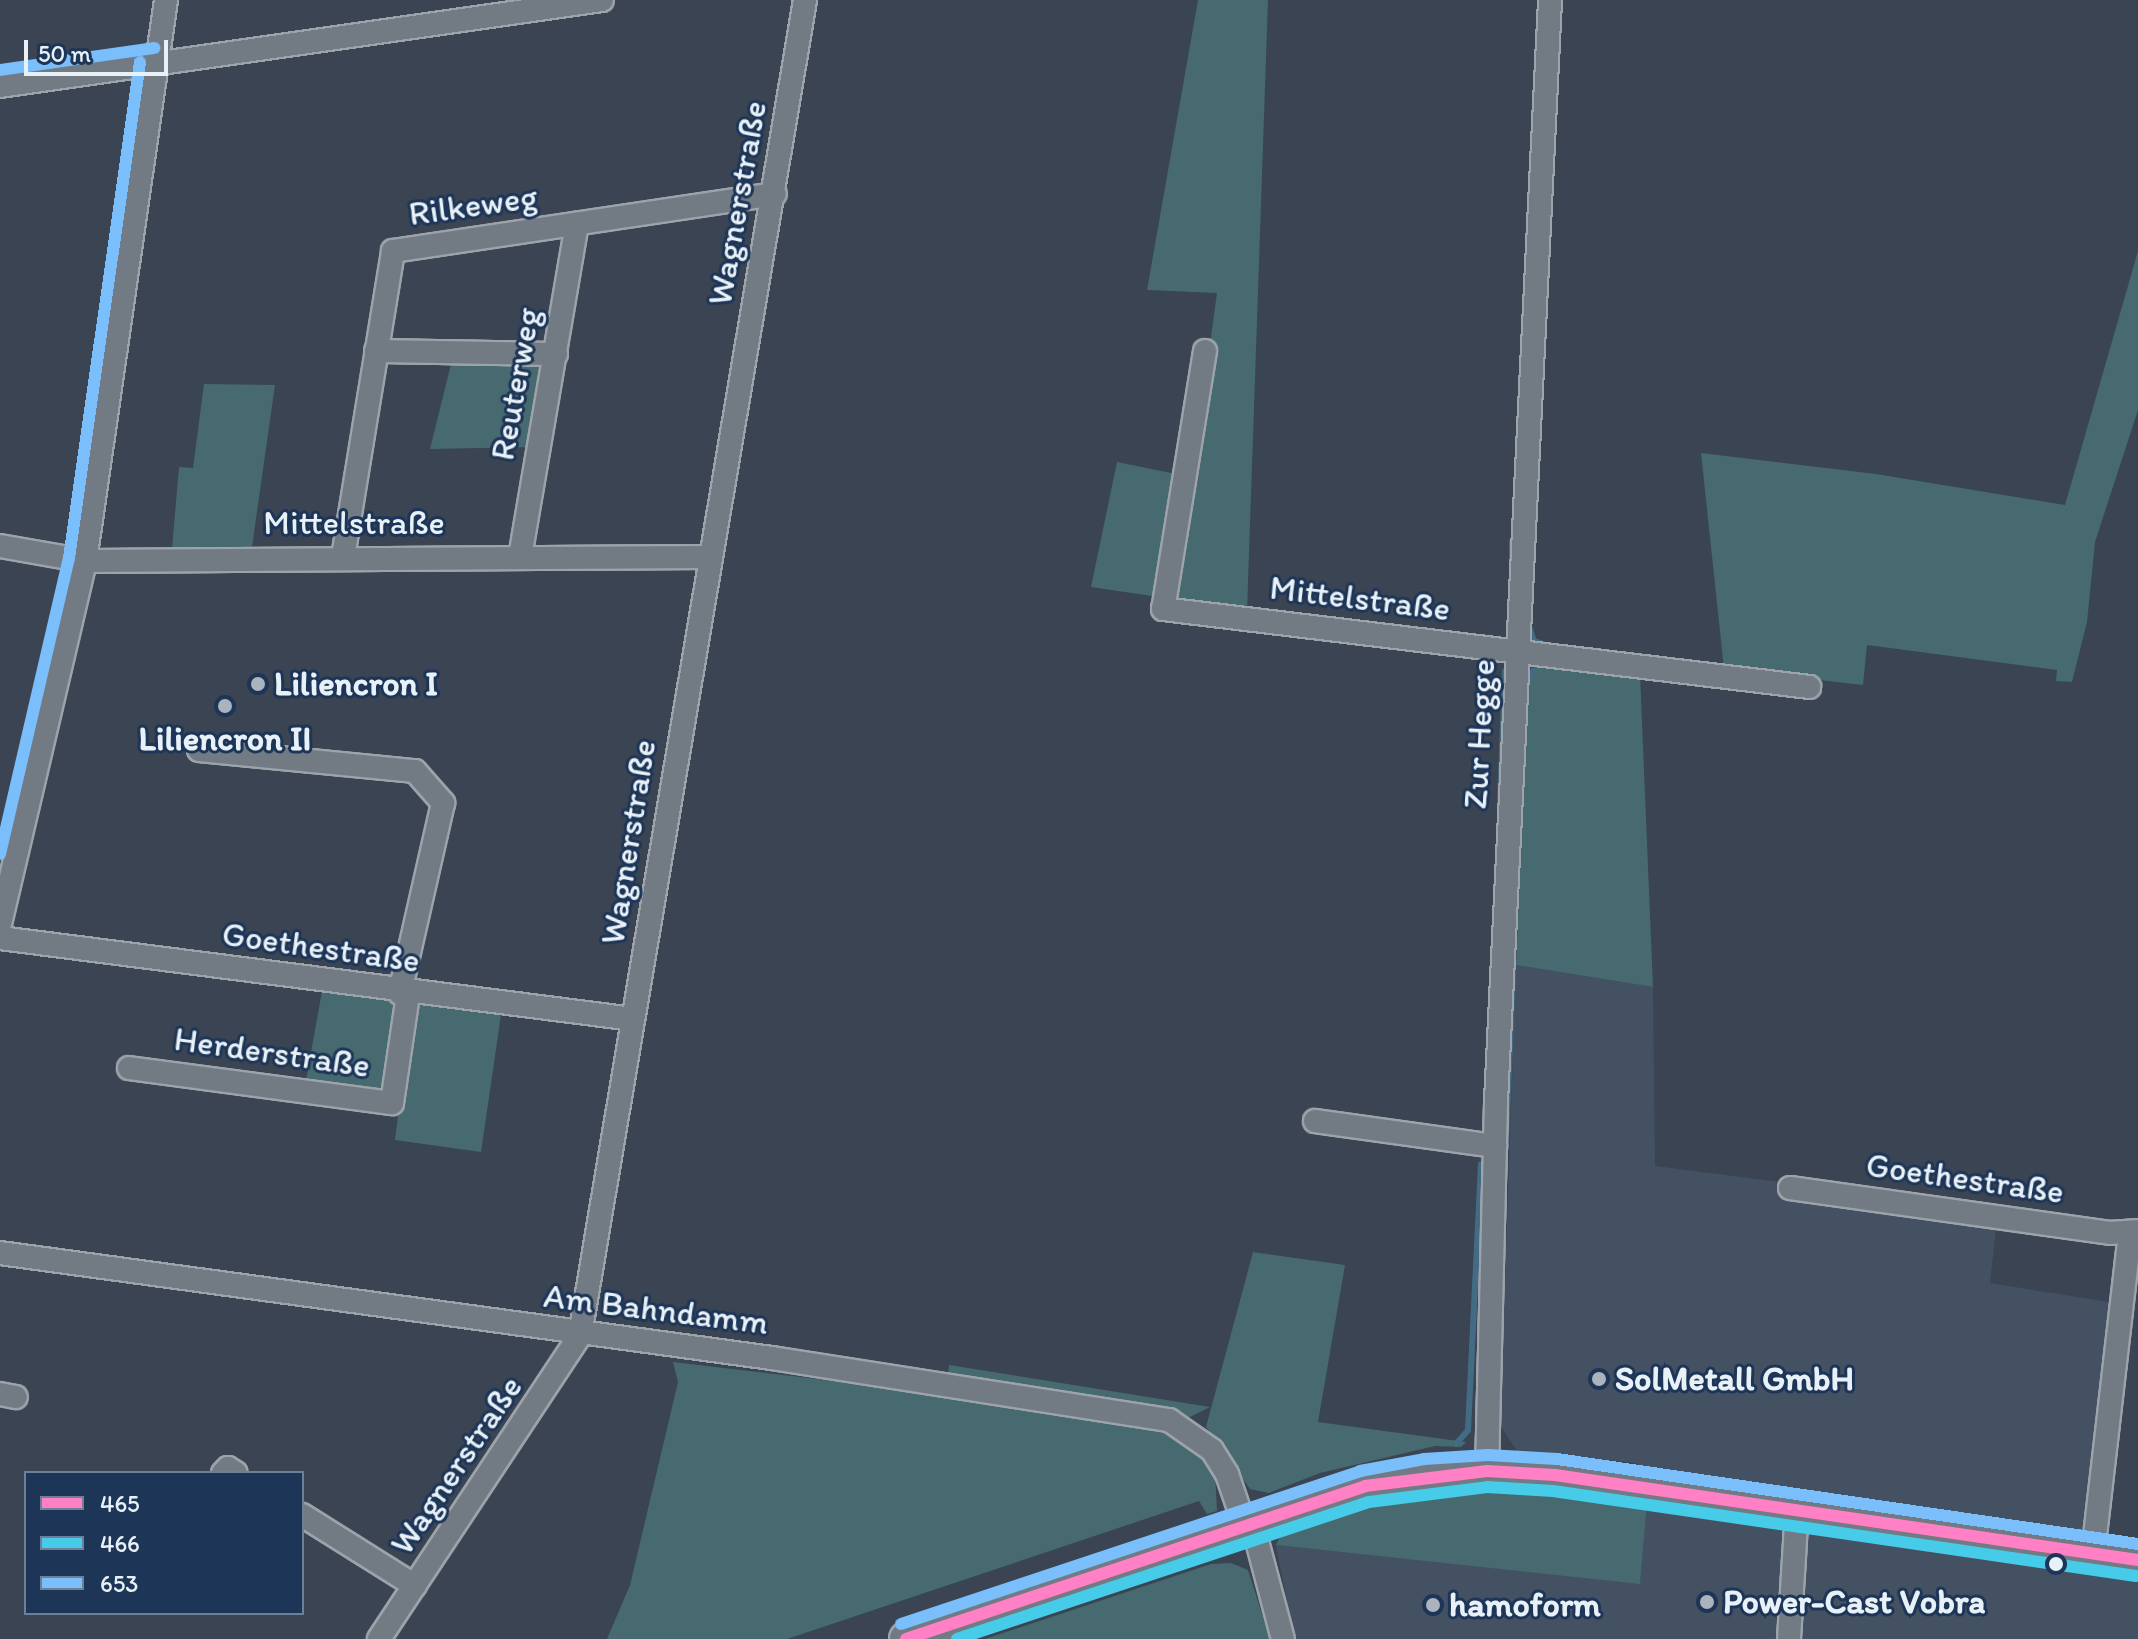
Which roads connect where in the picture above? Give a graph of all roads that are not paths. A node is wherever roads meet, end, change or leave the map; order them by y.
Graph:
1 (166, 0) edge
2 (602, 0) edge
3 (805, 0) edge
4 (1550, 0) edge
5 (575, 2) edge
6 (156, 64) junction
7 (0, 86) edge
8 (775, 194) junction
9 (577, 224) junction
10 (376, 351) junction
11 (1205, 351) dead end
12 (556, 354) junction
13 (0, 546) edge
14 (343, 557) junction
15 (520, 557) junction
16 (709, 557) junction
17 (85, 561) junction
18 (1517, 651) junction
19 (1809, 687) dead end
20 (199, 750) dead end
21 (11, 838) edge
22 (0, 924) edge
23 (0, 938) edge
24 (404, 993) junction
25 (633, 1019) junction
26 (129, 1068) dead end
27 (1315, 1121) dead end
28 (1495, 1146) junction
29 (1790, 1188) dead end
30 (2134, 1232) edge
31 (0, 1253) edge
32 (580, 1335) junction
33 (1487, 1471) junction
34 (1797, 1510) junction
35 (304, 1516) edge
36 (1248, 1523) junction
37 (2093, 1553) junction
38 (2138, 1560) edge
39 (415, 1586) junction
40 (379, 1639) edge
41 (906, 1639) edge
42 (1283, 1639) edge
43 (1789, 1639) edge

1 - 6 street
2 - 5 street
3 - 8 street, Wagnerstraße
4 - 18 street, Zur Hegge
5 - 6 street
6 - 7 street
6 - 17 street
8 - 9 street, Rilkeweg
8 - 16 street, Wagnerstraße
9 - 10 street, Rilkeweg
9 - 12 street, Reuterweg
10 - 12 street
10 - 14 street, Rilkeweg
11 - 18 street, Mittelstraße
12 - 15 street, Reuterweg
13 - 17 street, Mittelstraße
14 - 15 street, Mittelstraße
14 - 17 street, Mittelstraße
15 - 16 street, Mittelstraße
16 - 25 street, Wagnerstraße
17 - 21 street
18 - 19 street, Mittelstraße
18 - 28 street, Zur Hegge
20 - 24 street
21 - 22 street
23 - 24 street, Goethestraße
24 - 25 street, Goethestraße
24 - 26 street, Herderstraße
25 - 32 street, Wagnerstraße
27 - 28 street
28 - 33 street, Zur Hegge
29 - 30 street, Goethestraße
30 - 37 street
31 - 32 street, Am Bahndamm
32 - 36 street, Am Bahndamm
32 - 39 street, Wagnerstraße
33 - 34 street
33 - 36 street
34 - 37 street
34 - 43 street
35 - 39 street
36 - 41 street
36 - 42 street, Am Bahndamm
37 - 38 street
39 - 40 street, Wagnerstraße

